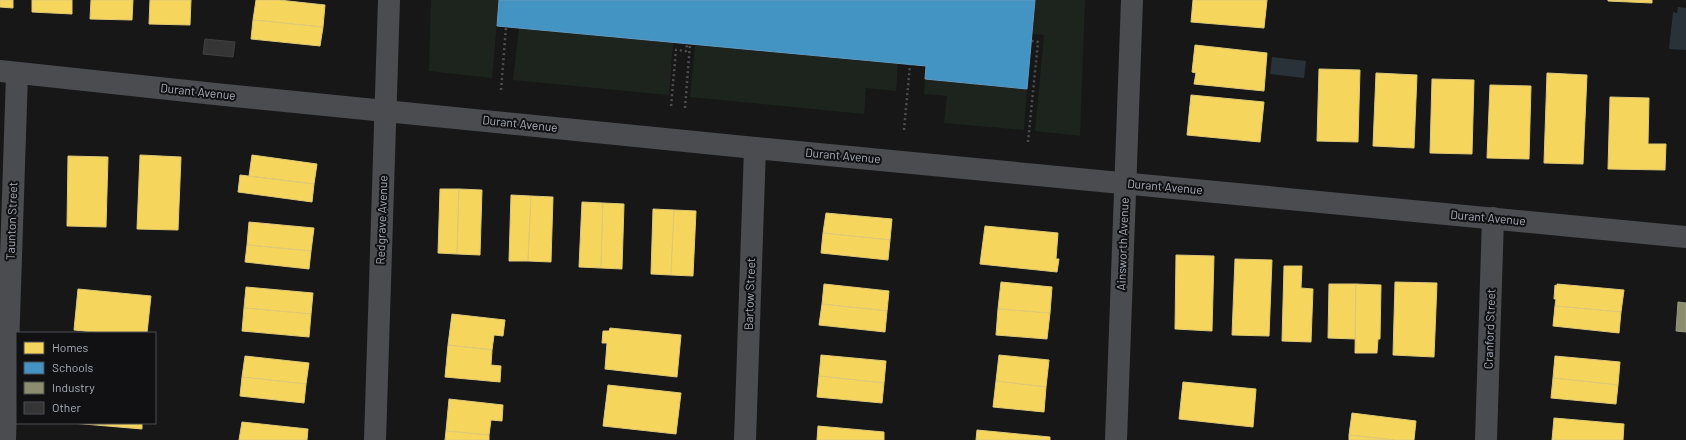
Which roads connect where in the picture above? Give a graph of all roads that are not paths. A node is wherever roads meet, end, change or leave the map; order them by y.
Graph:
1 (389, 0) edge
2 (1132, 0) edge
3 (8, 72) edge
4 (385, 111) junction
5 (755, 148) junction
6 (1125, 183) junction
7 (1493, 218) junction
8 (1686, 237) edge
9 (4, 440) edge
10 (375, 440) edge
11 (745, 440) edge
12 (1116, 440) edge
13 (1486, 440) edge

1 - 4 street, Redgrave Avenue
2 - 6 street, Ainsworth Avenue
3 - 4 street, Durant Avenue
3 - 9 street, Taunton Street
4 - 5 street, Durant Avenue
4 - 10 street, Redgrave Avenue
5 - 6 street, Durant Avenue
5 - 11 street, Bartow Street
6 - 7 street, Durant Avenue
6 - 12 street, Ainsworth Avenue
7 - 8 street, Durant Avenue
7 - 13 street, Cranford Street

